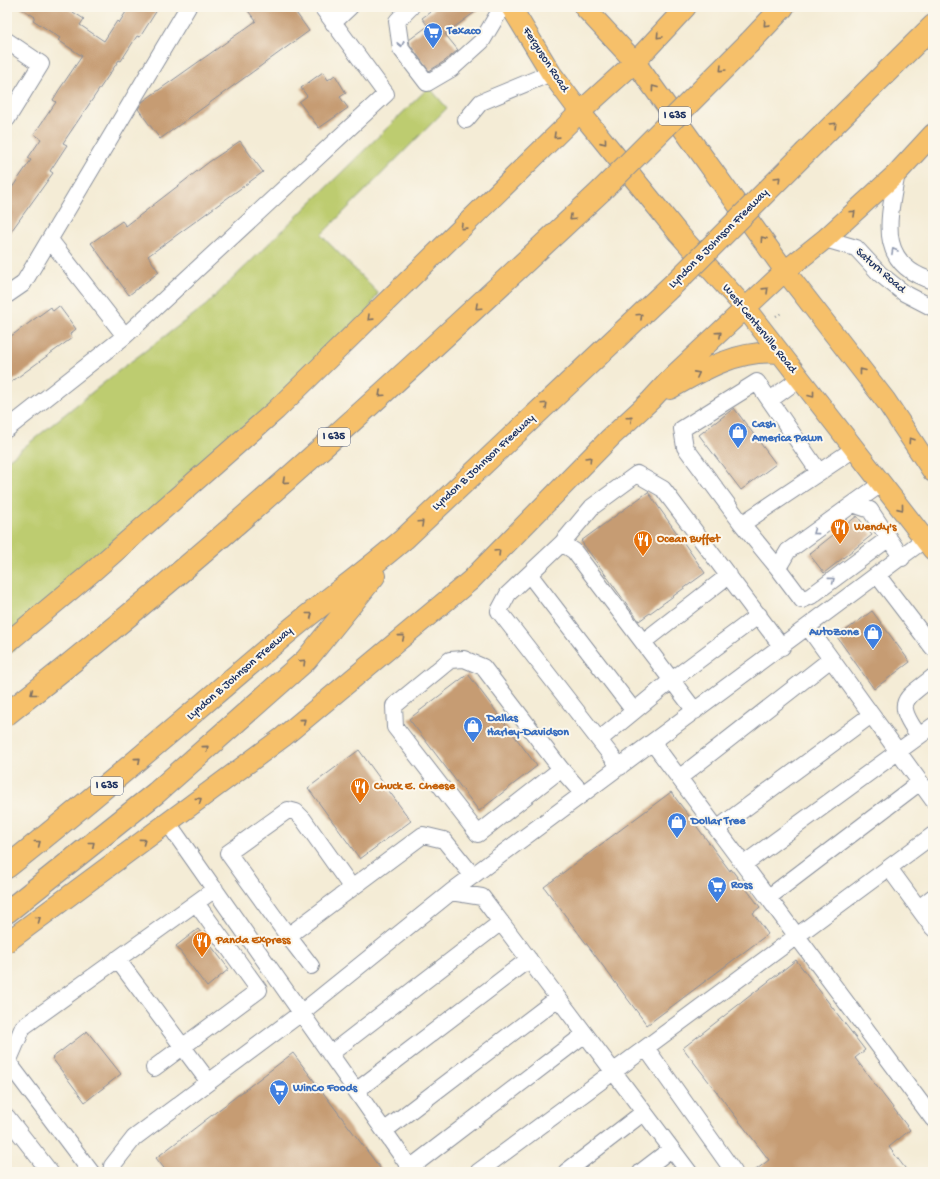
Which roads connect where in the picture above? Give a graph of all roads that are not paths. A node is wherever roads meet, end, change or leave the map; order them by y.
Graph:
1 (188, 7) edge
2 (322, 7) edge
3 (350, 7) edge
4 (584, 7) edge
5 (686, 7) edge
6 (783, 7) edge
7 (409, 8) edge
8 (502, 9) edge
9 (333, 24) junction
10 (933, 26) edge
11 (7, 41) edge
12 (635, 62) junction
13 (551, 73) junction
14 (580, 112) junction
15 (7, 119) edge
16 (466, 120) dead end
17 (933, 134) edge
18 (897, 172) junction
19 (825, 239) junction
20 (50, 240) junction
21 (785, 271) junction
22 (933, 281) edge
23 (7, 295) edge
24 (933, 308) edge
25 (746, 309) junction
26 (125, 336) junction
27 (779, 353) junction
28 (799, 379) junction
29 (651, 400) junction
30 (770, 400) junction
31 (7, 429) edge
32 (854, 449) junction
33 (819, 472) junction
34 (933, 472) edge
35 (881, 484) junction
36 (853, 504) junction
37 (742, 524) junction
38 (889, 538) junction
39 (404, 539) junction
40 (930, 542) edge
41 (562, 543) junction
42 (871, 551) junction
43 (902, 558) junction
44 (778, 568) junction
45 (881, 573) junction
46 (528, 574) junction
47 (729, 575) junction
48 (802, 600) junction
49 (759, 615) junction
50 (812, 625) junction
51 (643, 642) junction
52 (7, 643) edge
53 (782, 646) junction
54 (933, 648) edge
55 (831, 659) junction
56 (933, 677) edge
57 (672, 680) junction
58 (634, 711) junction
59 (696, 711) junction
60 (7, 714) edge
61 (871, 715) junction
62 (933, 726) edge
63 (919, 736) junction
64 (599, 740) junction
65 (653, 743) junction
66 (898, 751) junction
67 (620, 767) junction
68 (561, 769) junction
69 (679, 778) junction
70 (920, 782) junction
71 (583, 794) junction
72 (933, 800) edge
73 (168, 823) junction
74 (717, 829) junction
75 (933, 835) edge
76 (744, 864) junction
77 (7, 867) edge
78 (889, 868) junction
79 (473, 876) junction
80 (352, 888) junction
81 (215, 889) junction
82 (452, 892) junction
83 (769, 897) junction
84 (933, 897) edge
85 (196, 903) junction
86 (919, 908) junction
87 (7, 912) edge
88 (501, 922) junction
89 (933, 928) edge
90 (798, 935) junction
91 (288, 936) junction
92 (7, 942) edge
93 (117, 959) junction
94 (529, 959) junction
95 (311, 966) dead end
96 (558, 998) junction
97 (301, 1013) junction
98 (585, 1034) junction
99 (184, 1047) junction
100 (646, 1048) junction
101 (330, 1054) junction
102 (154, 1068) dead end
103 (613, 1072) junction
104 (209, 1082) junction
105 (356, 1091) junction
106 (644, 1112) junction
107 (7, 1117) edge
108 (933, 1119) edge
109 (384, 1131) junction
110 (671, 1149) junction
111 (412, 1170) edge
112 (50, 1172) edge
113 (91, 1172) edge
114 (111, 1172) edge
115 (478, 1172) edge
116 (566, 1172) edge
117 (641, 1172) edge
118 (689, 1172) edge
119 (734, 1172) edge

1 - 20 street
2 - 9 street
3 - 9 street
4 - 12 main road
5 -> 12 main road
6 -> 60 highway, I 635, bridge
7 -> 8 street
8 - 13 main road, Ferguson Road
9 - 26 street
39 -> 10 highway, Lyndon B Johnson Freeway / I 635, bridge
11 - 15 street
12 - 14 main road
21 -> 12 main road
13 - 14 main road, Ferguson Road
13 - 16 street
14 -> 25 main road, West Centerville Road
14 -> 52 main road
17 - 18 main road
19 -> 18 main road
22 -> 18 street, Saturn Road
19 - 21 main road
19 - 24 street, Saturn Road
20 - 23 street
20 - 26 street
25 -> 21 main road
34 -> 21 main road
25 - 27 main road, West Centerville Road
29 -> 25 main road
26 - 31 street
27 - 28 main road, West Centerville Road
29 -> 27 main road
28 - 30 street
28 -> 32 main road, West Centerville Road
73 -> 29 main road
30 - 33 street
30 - 37 street
32 - 33 street
32 - 35 main road, West Centerville Road
33 - 37 street
35 - 36 street
35 -> 40 main road, West Centerville Road
36 - 38 street
36 -> 44 street
37 - 44 street
38 - 42 street
38 - 43 street
77 -> 39 highway, Lyndon B Johnson Freeway / I 635
87 -> 39 highway
40 - 43 street
41 - 46 street
41 - 47 street
41 - 51 street
42 - 45 street
48 -> 42 street
43 - 45 street
44 - 48 street
45 - 50 street
45 - 54 street
46 - 58 street
46 - 64 street
47 - 49 street
47 - 51 street
48 - 50 street
49 - 53 street
49 - 57 street
50 - 53 street
50 - 55 street
51 - 57 street
53 - 59 street
55 - 61 street
55 - 69 street
56 - 63 street
57 - 58 street
57 - 59 street
58 - 64 street
59 - 65 street
61 - 66 street
61 - 74 street
62 - 63 street
63 - 66 street
64 - 67 street
65 - 67 street
65 - 69 street
66 - 70 street
66 - 76 street
67 - 71 street
68 - 68 street
68 - 71 street
69 - 74 street
70 - 72 street
70 - 83 street
71 - 79 street
73 - 81 street
92 -> 73 main road
74 - 76 street
75 - 78 street
76 - 83 street
78 - 86 street
78 - 90 street
79 - 80 street
79 - 82 street
80 - 91 street
80 - 91 street
81 - 85 street
81 - 97 street
82 - 88 street
82 - 97 street
83 - 90 street
84 - 86 street
85 - 93 street
85 - 99 street
86 - 89 street
88 - 94 street
88 - 101 street
90 - 100 street
90 - 108 street
91 - 95 street
93 - 99 street
93 - 113 street
94 - 96 street
94 - 105 street
96 - 98 street
96 - 109 street
97 - 101 street
97 - 104 street
98 - 103 street
98 - 111 street
99 - 102 street
99 - 104 street
100 - 103 street
100 - 119 street
101 - 105 street
103 - 106 street
103 - 115 street
104 - 114 street
105 - 109 street
106 - 110 street
106 - 116 street
107 - 112 street
109 - 111 street
110 - 117 street
110 - 118 street

